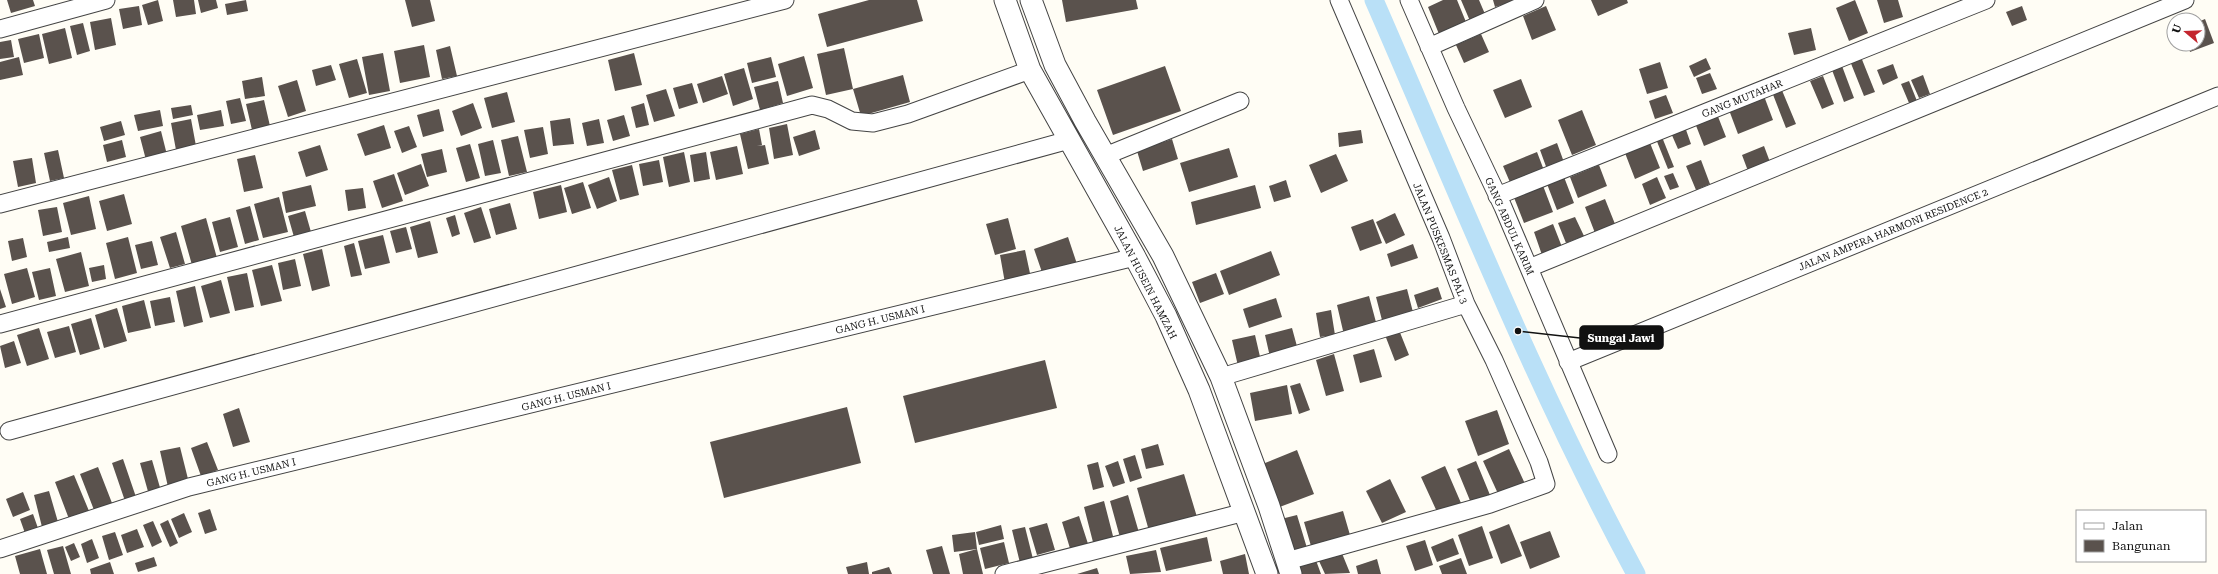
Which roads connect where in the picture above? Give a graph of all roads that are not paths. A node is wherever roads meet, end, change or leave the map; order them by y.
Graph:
1 (106, 0) edge
2 (785, 0) edge
3 (1005, 0) edge
4 (1031, 0) edge
5 (1339, 0) edge
6 (1409, 0) edge
7 (1535, 0) edge
8 (1986, 0) edge
9 (2185, 0) edge
10 (0, 29) edge
11 (1429, 47) junction
12 (1030, 70) junction
13 (2218, 96) edge
14 (1240, 101) dead end
15 (1069, 140) junction
16 (1105, 156) junction
17 (1497, 196) junction
18 (0, 204) edge
19 (1135, 257) junction
20 (1529, 268) junction
21 (1466, 304) junction
22 (0, 324) edge
23 (1568, 362) junction
24 (1221, 377) junction
25 (9, 431) dead end
26 (1608, 454) dead end
27 (1245, 512) junction
28 (0, 548) edge
29 (1289, 567) edge
30 (1004, 574) edge
31 (1267, 574) edge

1 - 10 street
2 - 18 street
3 - 12 street, JALAN HUSEIN HAMZAH
4 - 16 street
5 - 21 street, JALAN PUSKESMAS PAL 3
6 - 11 street, GANG ABDUL KARIM
7 - 11 street
8 - 17 street, GANG MUTAHAR
9 - 20 street
11 - 17 street, GANG ABDUL KARIM
12 - 15 street, JALAN HUSEIN HAMZAH
12 - 22 street
13 - 23 street, JALAN AMPERA HARMONI RESIDENCE 2
14 - 16 street
15 - 19 street, JALAN HUSEIN HAMZAH
15 - 25 street
16 - 24 street
17 - 20 street, GANG ABDUL KARIM
19 - 27 street, JALAN HUSEIN HAMZAH
19 - 28 street, GANG H. USMAN I
20 - 23 street, GANG ABDUL KARIM
21 - 24 street
21 - 29 street, JALAN PUSKESMAS PAL 3
23 - 26 street, GANG ABDUL KARIM
24 - 29 street
27 - 30 street
27 - 31 street, JALAN HUSEIN HAMZAH

